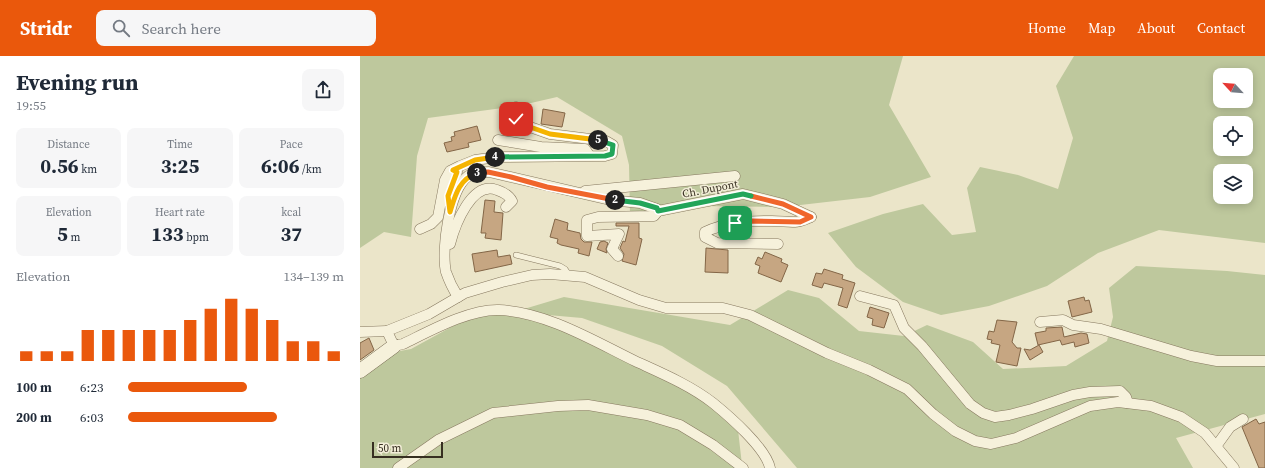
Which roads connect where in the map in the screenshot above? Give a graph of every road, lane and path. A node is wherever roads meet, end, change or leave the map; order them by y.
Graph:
1 (516, 107) dead end
2 (498, 140) dead end
3 (589, 156) junction
4 (453, 170) junction
5 (736, 176) dead end
6 (579, 192) junction
7 (506, 207) dead end
8 (658, 211) junction
9 (450, 212) junction
10 (420, 229) dead end
11 (778, 244) dead end
12 (516, 255) dead end
13 (618, 256) dead end
14 (446, 257) junction
15 (569, 276) junction
16 (860, 296) dead end
17 (458, 297) junction
18 (1040, 322) dead end
19 (387, 331) junction
20 (360, 332) edge
21 (394, 346) junction
22 (1265, 361) edge
23 (360, 371) edge
24 (1128, 403) junction
25 (1243, 419) dead end
26 (1217, 445) junction
27 (398, 468) edge
28 (743, 468) edge
29 (770, 468) edge
30 (1234, 468) edge

1 - 3 street
2 - 3 street
3 - 4 street
4 - 9 street
4 - 10 street
5 - 6 street
6 - 8 street
6 - 9 street
7 - 14 street
8 - 11 street, Ch. Dupont
8 - 13 street, Ch. Dupont
9 - 14 street
12 - 15 lane
14 - 17 street
15 - 17 street
15 - 24 street
16 - 24 street
17 - 19 street
18 - 22 street
19 - 20 street
19 - 21 street
21 - 23 street
21 - 29 street
24 - 26 street
25 - 26 street
26 - 30 street
27 - 28 street

